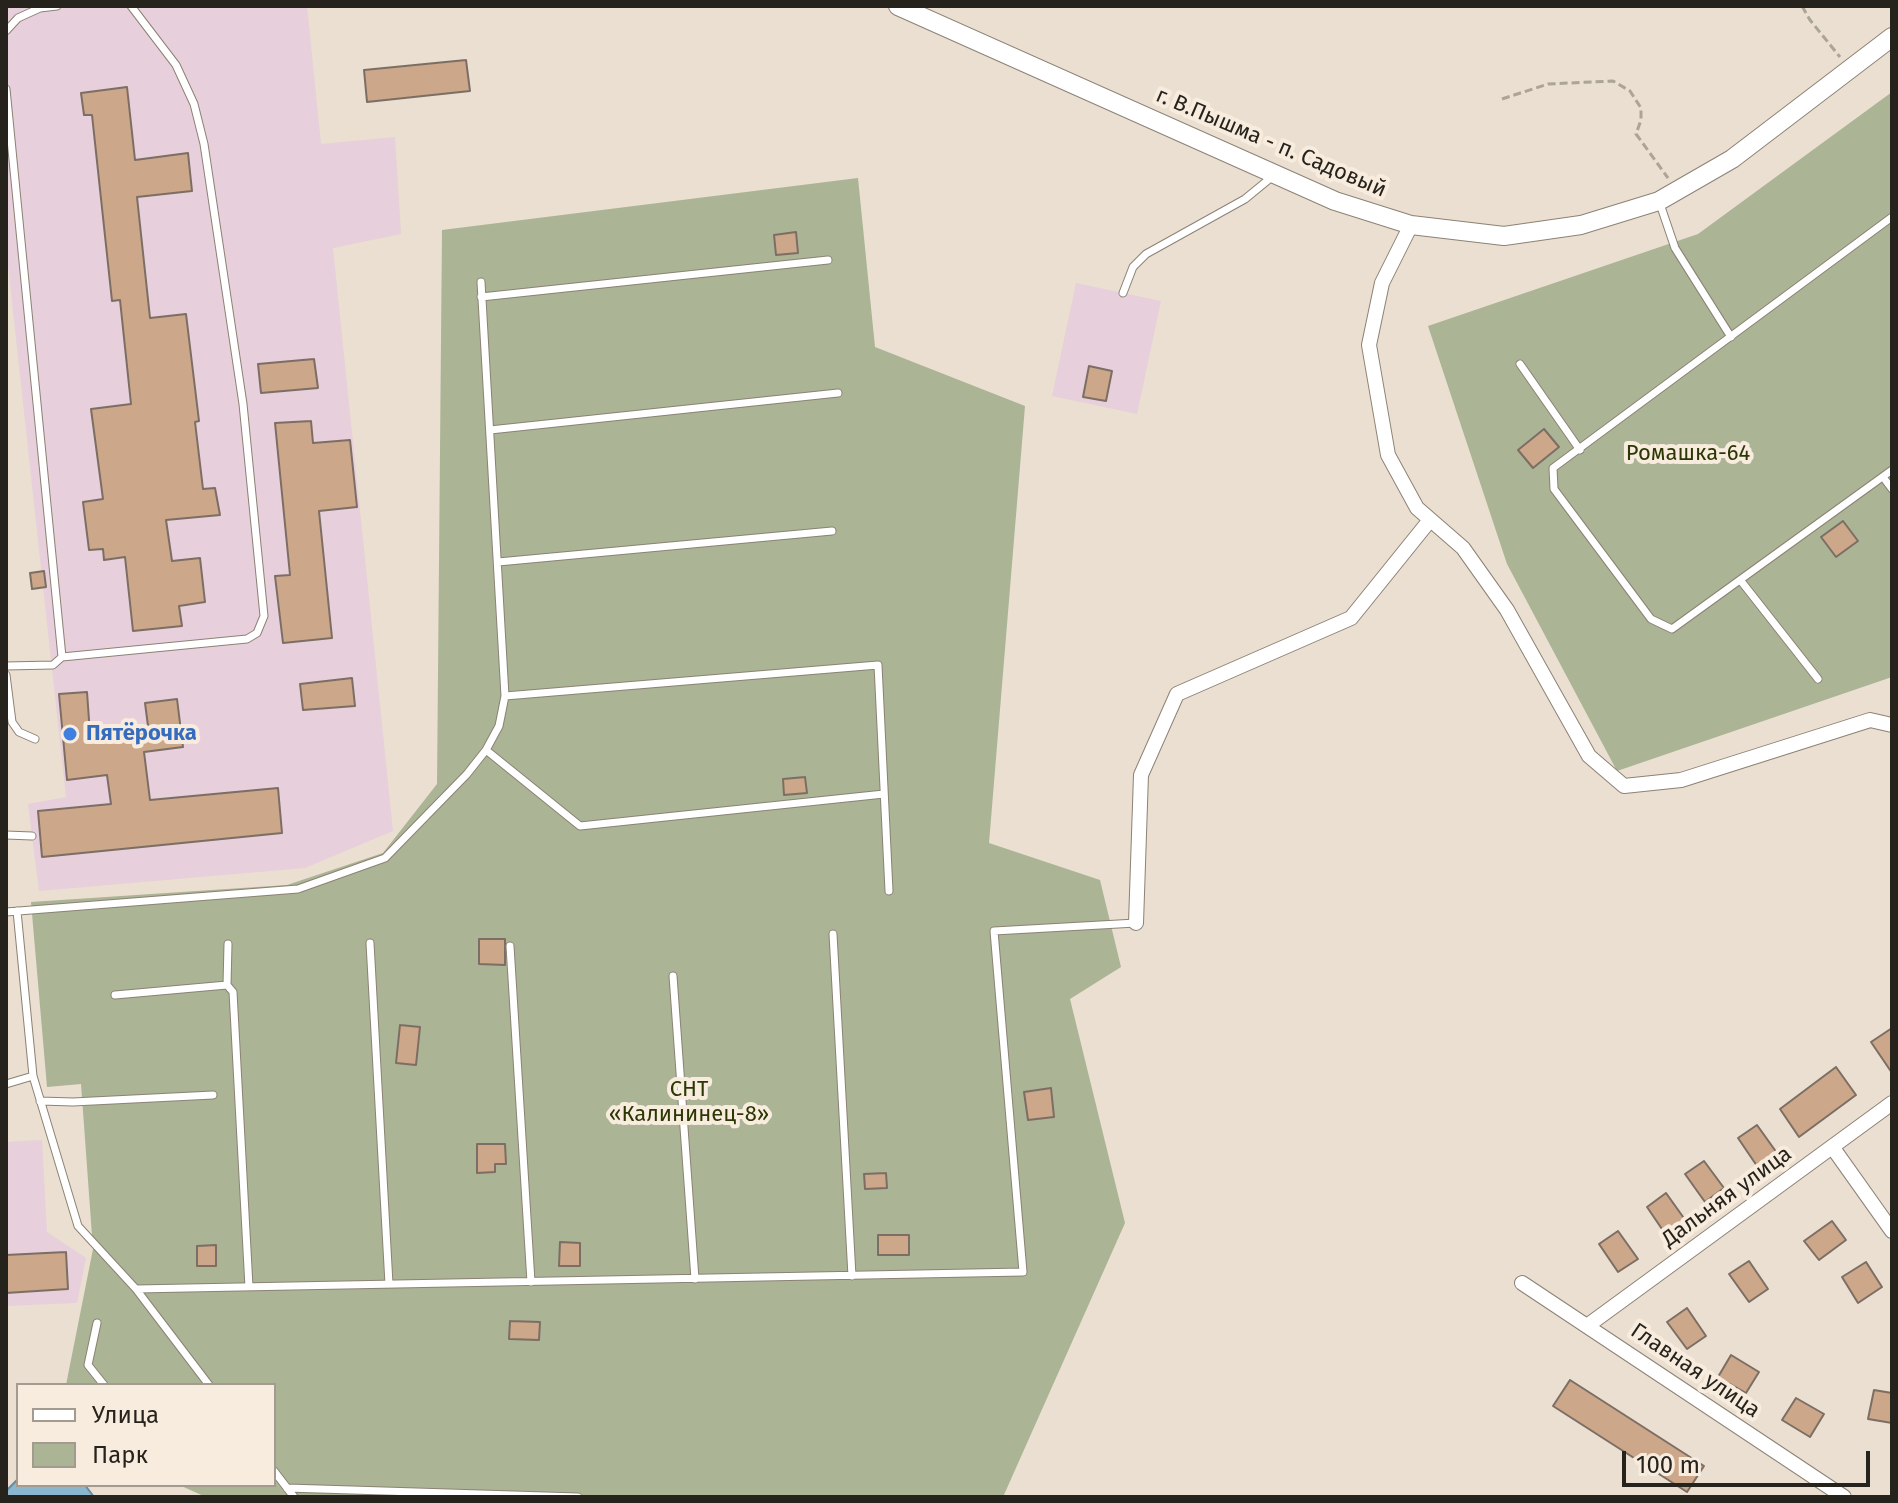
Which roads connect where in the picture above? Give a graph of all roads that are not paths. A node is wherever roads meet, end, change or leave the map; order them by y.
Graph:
1 (57, 6) edge
2 (131, 6) edge
3 (898, 6) edge
4 (6, 31) edge
5 (1892, 37) edge
6 (6, 89) edge
7 (1274, 174) junction
8 (1659, 201) junction
9 (1892, 217) edge
10 (1411, 225) junction
11 (828, 260) dead end
12 (481, 282) dead end
13 (1123, 293) dead end
14 (481, 297) junction
15 (1731, 337) junction
16 (1520, 364) dead end
17 (838, 393) dead end
18 (490, 430) junction
19 (1580, 450) junction
20 (1892, 470) edge
21 (1883, 477) junction
22 (1892, 489) edge
23 (1430, 520) junction
24 (832, 531) dead end
25 (498, 562) junction
26 (1741, 581) junction
27 (62, 657) junction
28 (6, 666) edge
29 (6, 675) edge
30 (1818, 679) dead end
31 (505, 696) junction
32 (1892, 725) edge
33 (35, 739) dead end
34 (486, 750) junction
35 (884, 794) junction
36 (6, 835) edge
37 (32, 836) dead end
38 (889, 891) dead end
39 (17, 911) junction
40 (6, 912) edge
41 (1136, 923) joint
42 (833, 934) dead end
43 (370, 943) dead end
44 (228, 944) dead end
45 (510, 946) dead end
46 (673, 976) dead end
47 (227, 985) junction
48 (115, 995) dead end
49 (33, 1076) junction
50 (6, 1084) edge
51 (213, 1095) dead end
52 (40, 1101) junction
53 (1892, 1103) edge
54 (1833, 1148) junction
55 (1892, 1231) edge
56 (852, 1276) junction
57 (695, 1279) junction
58 (531, 1282) junction
59 (1522, 1283) dead end
60 (389, 1284) junction
61 (249, 1287) junction
62 (136, 1289) junction
63 (97, 1323) dead end
64 (1587, 1326) junction
65 (102, 1383) edge
66 (207, 1383) edge
67 (276, 1474) edge
68 (287, 1488) junction
69 (294, 1497) edge
70 (578, 1497) edge
71 (1844, 1497) edge

1 - 4 lane
2 - 27 lane
3 - 7 main road, г. В.Пышма - п. Садовый
5 - 8 main road, г. В.Пышма - п. Садовый
6 - 27 lane
7 - 10 main road, г. В.Пышма - п. Садовый
7 - 13 lane
8 - 10 main road, г. В.Пышма - п. Садовый
8 - 15 lane
9 - 15 lane
10 - 23 street
11 - 14 lane
12 - 14 lane
14 - 18 lane
15 - 19 lane
16 - 19 lane
17 - 18 lane
18 - 25 lane
19 - 26 lane
20 - 21 lane
21 - 22 lane
21 - 26 lane
23 - 32 street
23 - 41 street
24 - 25 lane
25 - 31 lane
26 - 30 lane
27 - 28 lane
29 - 33 lane
31 - 34 lane
31 - 35 lane
34 - 35 lane
34 - 39 lane
35 - 38 lane
36 - 37 lane
39 - 40 lane
39 - 49 lane
41 - 56 lane
42 - 56 lane
43 - 60 lane
44 - 47 lane
45 - 58 lane
46 - 57 lane
47 - 48 lane
47 - 61 lane
49 - 50 lane
49 - 52 lane
51 - 52 lane
52 - 62 lane
53 - 54 street, Дальняя улица
54 - 55 street
54 - 64 street, Дальняя улица
56 - 57 lane
57 - 58 lane
58 - 60 lane
59 - 64 street, Главная улица
60 - 61 lane
61 - 62 lane
62 - 66 lane
63 - 65 lane
64 - 71 street, Главная улица
67 - 68 lane
68 - 69 lane
68 - 70 lane

